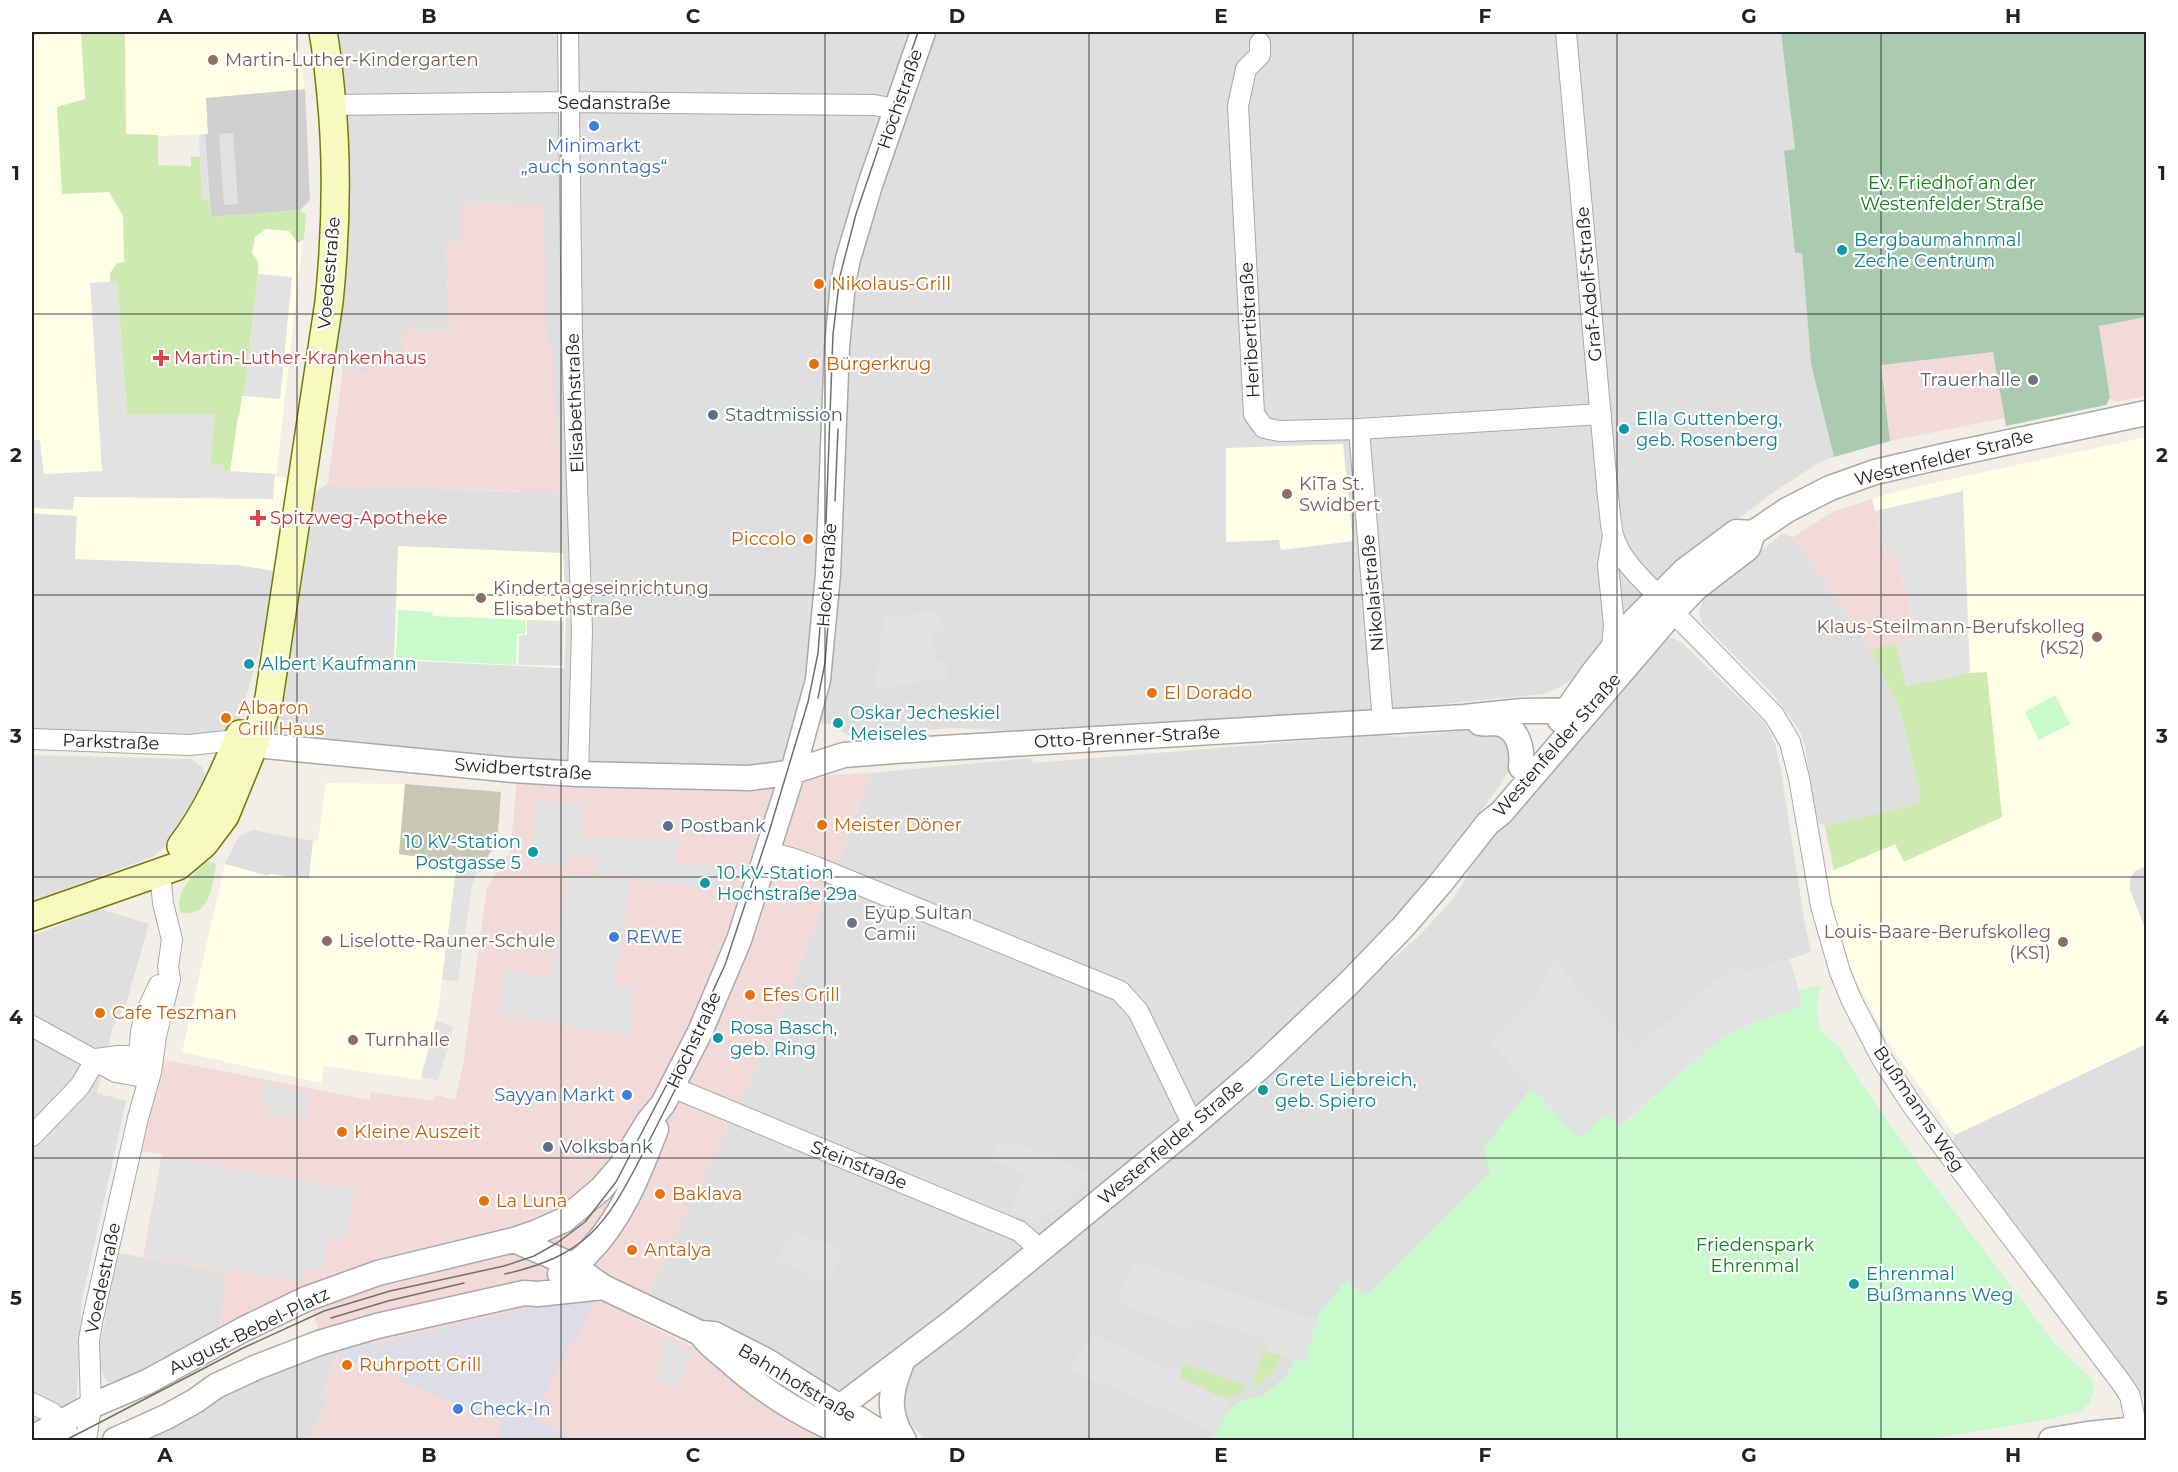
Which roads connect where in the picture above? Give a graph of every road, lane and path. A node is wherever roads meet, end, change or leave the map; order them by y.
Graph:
1 (323, 32) edge
2 (568, 32) edge
3 (923, 32) edge
4 (1566, 32) edge
5 (1260, 43) dead end
6 (568, 102) junction
7 (332, 105) junction
8 (896, 109) junction
9 (2146, 412) edge
10 (1601, 414) junction
11 (1359, 429) junction
12 (1613, 536) junction
13 (1666, 604) junction
14 (1612, 648) junction
15 (1578, 710) junction
16 (1464, 717) junction
17 (1383, 722) junction
18 (32, 739) edge
19 (245, 744) junction
20 (190, 745) junction
21 (1521, 767) junction
22 (793, 771) junction
23 (578, 774) junction
24 (219, 781) junction
25 (1488, 824) junction
26 (767, 852) junction
27 (160, 873) junction
28 (32, 917) edge
29 (168, 967) junction
30 (32, 1026) edge
31 (138, 1056) junction
32 (96, 1059) junction
33 (144, 1074) junction
34 (668, 1095) junction
35 (1193, 1125) junction
36 (32, 1136) edge
37 (514, 1240) junction
38 (1041, 1250) junction
39 (572, 1265) junction
40 (603, 1287) junction
41 (524, 1293) junction
42 (700, 1333) junction
43 (902, 1362) junction
44 (32, 1403) edge
45 (91, 1406) junction
46 (839, 1407) junction
47 (820, 1422) junction
48 (66, 1432) edge
49 (2141, 1432) edge
50 (32, 1438) edge
51 (86, 1440) edge
52 (115, 1440) edge
53 (860, 1440) edge
54 (892, 1440) edge
55 (904, 1440) edge
56 (2051, 1440) edge

1 - 7 main road, Voedestraße
2 - 6 street, Elisabethstraße
3 - 8 street, Hochstraße
4 - 10 street, Graf-Adolf-Straße
5 - 11 street, Heribertistraße
6 - 7 street, Sedanstraße
6 - 8 street, Sedanstraße
6 - 23 street, Elisabethstraße
7 - 19 main road, Voedestraße
8 - 22 street, Hochstraße
9 - 13 street, Westenfelder Straße
10 - 11 street, Heribertistraße
10 - 12 street, Graf-Adolf-Straße
11 - 17 street, Nikolaistraße
12 - 13 street, Graf-Adolf-Straße
12 - 14 street, Graf-Adolf-Straße
13 - 14 street, Westenfelder Straße
13 - 15 street, Westenfelder Straße
13 - 49 street, Bußmanns Weg
14 - 15 street, Westenfelder Straße
15 - 16 street, Otto-Brenner-Straße
15 - 21 street, Westenfelder Straße
15 - 25 street, Westenfelder Straße
16 - 17 street, Otto-Brenner-Straße
16 - 21 street, Otto-Brenner-Straße
17 - 22 street, Otto-Brenner-Straße
18 - 20 street, Parkstraße
19 - 20 street, Parkstraße
19 - 23 street, Swidbertstraße
19 - 24 main road, Voedestraße
19 - 27 main road, Voedestraße
20 - 24 street
21 - 25 street, Westenfelder Straße
22 - 23 street, Swidbertstraße
22 - 26 street, Hochstraße
24 - 27 main road, Voedestraße
25 - 35 street, Westenfelder Straße
26 - 34 street, Hochstraße
26 - 35 street
27 - 28 main road
27 - 29 street, Voedestraße
29 - 31 street, Voedestraße
29 - 33 street, Voedestraße
30 - 32 street
31 - 32 street
31 - 33 street
32 - 33 street
32 - 36 street
33 - 45 street, Voedestraße
34 - 37 street, Hochstraße
34 - 38 street, Steinstraße
34 - 39 street, Hochstraße
35 - 38 street, Westenfelder Straße
37 - 39 street, Bahnhofstraße
37 - 45 street, August-Bebel-Platz
38 - 43 street, Westenfelder Straße
39 - 40 street, Bahnhofstraße
39 - 41 street, August-Bebel-Platz
40 - 41 street, August-Bebel-Platz
40 - 42 street, Bahnhofstraße
41 - 52 street, August-Bebel-Platz
42 - 46 street, Bahnhofstraße
42 - 47 street, Bahnhofstraße
43 - 46 street, Westenfelder Straße
43 - 55 street
44 - 48 street
45 - 48 street, August-Bebel-Platz
45 - 51 street, Voedestraße
46 - 47 street, Westenfelder Straße
46 - 54 street, Bahnhofstraße
47 - 53 street, Bahnhofstraße
48 - 50 street, August-Bebel-Platz
49 - 56 street

